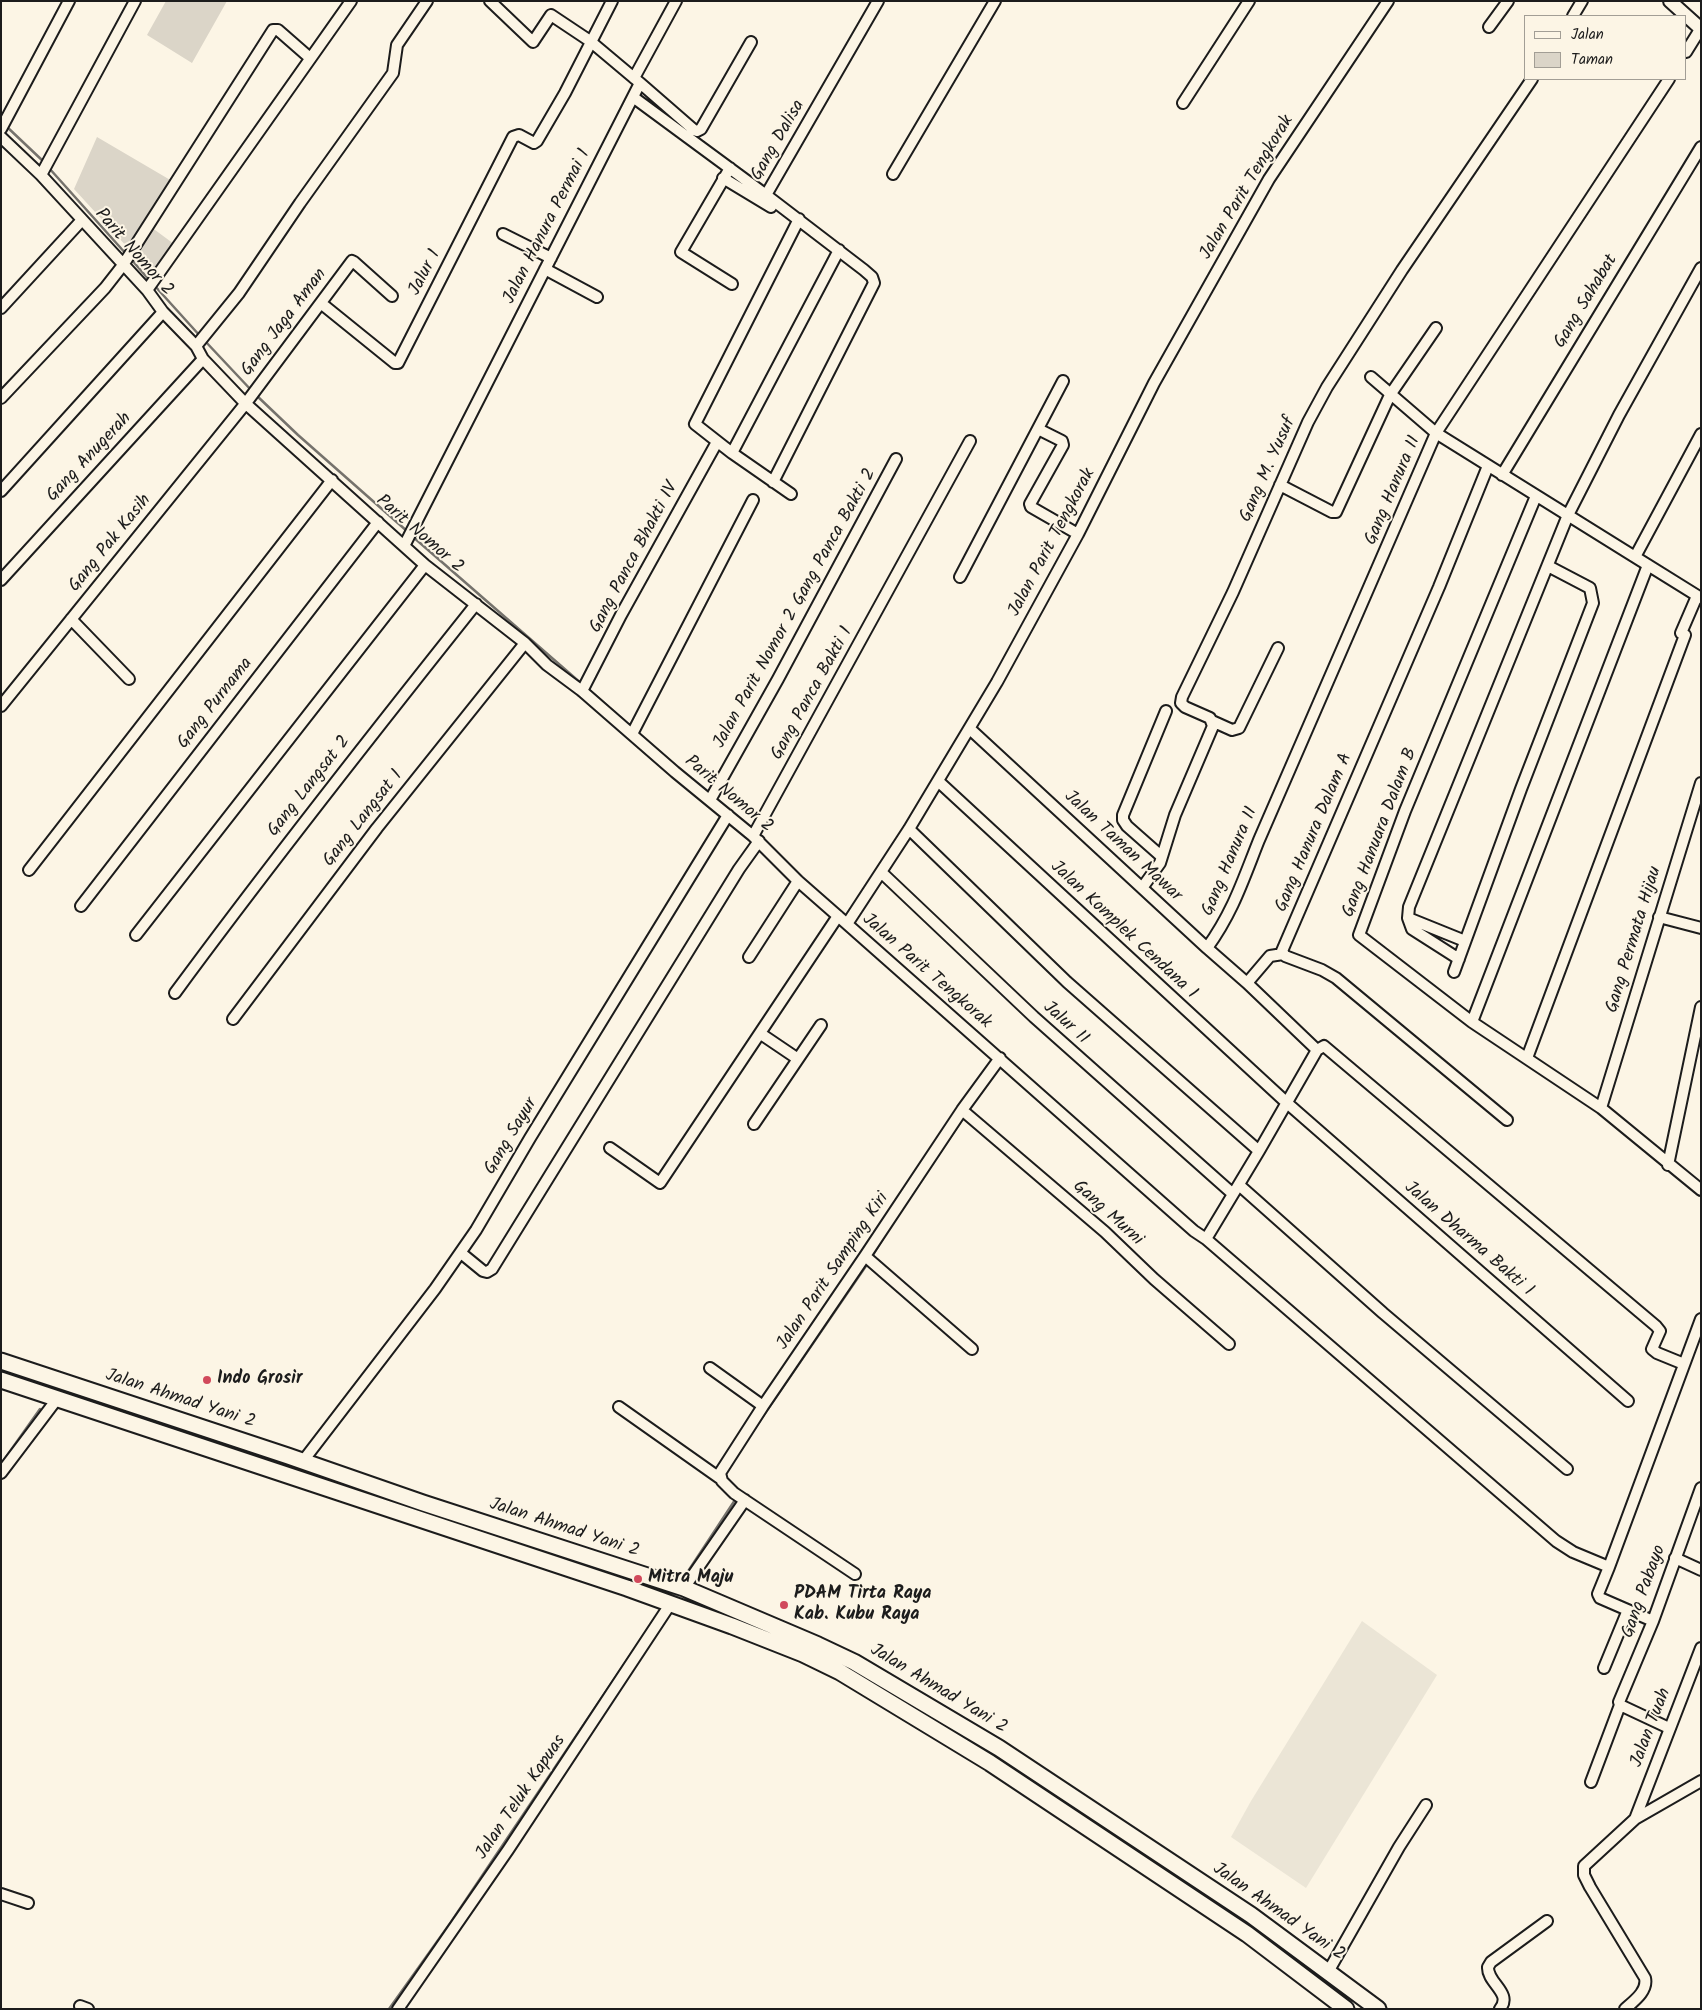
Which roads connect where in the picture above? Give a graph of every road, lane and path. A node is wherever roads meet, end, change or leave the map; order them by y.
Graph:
1 (69, 1) edge
2 (135, 1) edge
3 (351, 1) edge
4 (427, 1) edge
5 (490, 1) edge
6 (612, 1) edge
7 (676, 1) edge
8 (878, 1) edge
9 (995, 1) edge
10 (1249, 1) edge
11 (1388, 1) edge
12 (1508, 1) edge
13 (1582, 1) edge
14 (1670, 1) edge
15 (1573, 15) edge
16 (1686, 15) edge
17 (1687, 16) edge
18 (1489, 27) dead end
19 (1701, 29) edge
20 (590, 41) junction
21 (751, 42) dead end
22 (1687, 50) edge
23 (310, 58) junction
24 (1531, 80) edge
25 (1668, 80) edge
26 (637, 81) junction
27 (633, 97) junction
28 (1183, 103) dead end
29 (1, 129) edge
30 (1, 137) edge
31 (1701, 147) edge
32 (730, 168) junction
33 (893, 174) dead end
34 (41, 175) junction
35 (723, 178) junction
36 (766, 195) junction
37 (771, 207) dead end
38 (799, 219) junction
39 (82, 220) junction
40 (502, 234) dead end
41 (839, 250) junction
42 (551, 258) junction
43 (123, 265) junction
44 (1701, 268) edge
45 (545, 269) junction
46 (732, 284) dead end
47 (147, 290) junction
48 (392, 296) dead end
49 (597, 297) dead end
50 (322, 304) junction
51 (1, 308) edge
52 (163, 312) junction
53 (1436, 328) dead end
54 (196, 346) junction
55 (203, 359) junction
56 (1371, 377) dead end
57 (1063, 381) dead end
58 (1390, 395) junction
59 (1, 398) edge
60 (246, 403) junction
61 (1038, 429) junction
62 (1436, 433) junction
63 (1701, 434) edge
64 (717, 442) junction
65 (970, 442) dead end
66 (732, 453) junction
67 (896, 459) dead end
68 (1488, 466) junction
69 (1502, 475) junction
70 (332, 480) junction
71 (773, 482) junction
72 (1280, 484) junction
73 (1, 491) edge
74 (791, 494) dead end
75 (1536, 496) junction
76 (753, 500) dead end
77 (1568, 515) junction
78 (378, 522) junction
79 (1078, 534) junction
80 (408, 538) junction
81 (1635, 558) junction
82 (425, 565) junction
83 (1648, 565) junction
84 (1548, 566) junction
85 (960, 577) dead end
86 (1, 580) edge
87 (1699, 597) edge
88 (476, 604) junction
89 (71, 619) junction
90 (525, 643) junction
91 (1278, 648) dead end
92 (129, 679) dead end
93 (582, 691) junction
94 (1, 706) edge
95 (1166, 711) dead end
96 (1212, 722) junction
97 (970, 729) junction
98 (632, 734) junction
99 (938, 781) junction
100 (1701, 782) edge
101 (710, 800) junction
102 (728, 815) junction
103 (909, 829) junction
104 (756, 838) junction
105 (1161, 856) junction
106 (29, 870) dead end
107 (881, 872) junction
108 (798, 881) junction
109 (1142, 888) junction
110 (81, 906) dead end
111 (838, 916) junction
112 (1659, 917) junction
113 (1408, 918) junction
114 (847, 924) junction
115 (1701, 928) edge
116 (136, 935) dead end
117 (1465, 942) junction
118 (1207, 948) junction
119 (1283, 954) junction
120 (749, 957) dead end
121 (1458, 959) junction
122 (1454, 972) dead end
123 (1248, 983) junction
124 (175, 993) dead end
125 (1701, 1007) edge
126 (232, 1019) dead end
127 (1472, 1022) junction
128 (821, 1025) dead end
129 (761, 1034) junction
130 (1317, 1050) junction
131 (1000, 1058) junction
132 (1527, 1058) junction
133 (798, 1059) junction
134 (1287, 1103) junction
135 (1601, 1108) junction
136 (962, 1110) junction
137 (1507, 1120) dead end
138 (754, 1124) dead end
139 (610, 1148) dead end
140 (1259, 1152) junction
141 (1668, 1165) junction
142 (1239, 1185) junction
143 (1701, 1190) edge
144 (1233, 1194) junction
145 (1206, 1239) junction
146 (461, 1253) junction
147 (869, 1260) junction
148 (1701, 1319) edge
149 (1229, 1344) dead end
150 (972, 1349) dead end
151 (1, 1361) edge
152 (1684, 1364) junction
153 (710, 1368) dead end
154 (1, 1380) edge
155 (57, 1399) junction
156 (1628, 1401) dead end
157 (763, 1406) junction
158 (619, 1407) dead end
159 (303, 1461) junction
160 (1567, 1469) dead end
161 (1, 1474) edge
162 (721, 1479) junction
163 (1701, 1488) edge
164 (740, 1496) junction
165 (423, 1504) junction
166 (417, 1519) junction
167 (1675, 1558) junction
168 (1609, 1567) junction
169 (1701, 1570) edge
170 (855, 1574) dead end
171 (679, 1587) junction
172 (667, 1602) junction
173 (1628, 1610) junction
174 (1653, 1621) junction
175 (1701, 1648) edge
176 (1604, 1668) dead end
177 (1621, 1705) junction
178 (1669, 1728) junction
179 (1700, 1780) edge
180 (1591, 1782) dead end
181 (1426, 1805) dead end
182 (1635, 1819) junction
183 (1, 1894) edge
184 (28, 1903) dead end
185 (1548, 1921) dead end
186 (1328, 1972) junction
187 (398, 2009) edge
188 (1346, 2009) edge
189 (1378, 2009) edge
190 (1500, 2009) edge
191 (1626, 2009) edge

1 - 29 street
2 - 34 street
3 - 23 street
4 - 54 street
5 - 20 street
6 - 20 street
7 - 26 street, Jalan Hanura Permai 1
8 - 36 street, Gang Dalisa
9 - 33 street
10 - 28 street
11 - 79 street, Jalan Parit Tengkorak
12 - 18 street
13 - 15 street
14 - 16 main road
17 - 19 main road
19 - 22 street
20 - 26 street
20 - 50 street, Jalur 1
21 - 26 street
23 - 43 street
23 - 47 street
24 - 72 street, Gang M. Yusuf
25 - 62 street, Gang Hanura II
26 - 27 street, Jalan Hanura Permai 1
27 - 32 street
27 - 42 street, Jalan Hanura Permai 1
30 - 34 street, Parit Nomor 2
31 - 69 street, Gang Sahabat
32 - 35 street
32 - 36 street
34 - 39 street, Parit Nomor 2
35 - 37 street
35 - 46 street
36 - 38 street, Gang Dalisa
38 - 41 street, Gang Dalisa
38 - 64 street
39 - 43 street, Parit Nomor 2
39 - 51 street
40 - 42 street
41 - 66 street
41 - 71 street, Gang Dalisa
42 - 45 street, Jalan Hanura Permai 1
43 - 47 street, Parit Nomor 2
43 - 59 street
44 - 77 street
45 - 49 street
45 - 80 street, Jalan Hanura Permai 1
47 - 52 street, Parit Nomor 2
48 - 50 street, Gang Jaga Aman
50 - 60 street, Gang Jaga Aman
52 - 54 street, Parit Nomor 2
52 - 73 street
53 - 58 street
54 - 55 street, Parit Nomor 2
55 - 60 street, Parit Nomor 2
55 - 86 street, Gang Anugerah
56 - 58 street
57 - 61 street
58 - 62 street
58 - 72 street
60 - 70 street, Parit Nomor 2
60 - 89 street, Gang Pak Kasih
61 - 79 street
61 - 85 street
62 - 68 street
62 - 118 street, Gang Hanura II
63 - 81 street
64 - 66 street
64 - 93 street, Gang Panca Bhakti IV
65 - 104 street, Gang Panca Bakti 1
66 - 71 street
67 - 101 street, Jalan Parit Nomor 2 Gang Panca Bakti 2
68 - 69 street
68 - 119 street, Gang Hanura Dalam A
69 - 75 street
70 - 78 street, Parit Nomor 2
70 - 106 street
71 - 74 street
72 - 96 street, Gang M. Yusuf
75 - 77 street
75 - 127 street, Gang Hanuara Dalam B
76 - 98 street
77 - 81 street
77 - 84 street
78 - 80 street, Parit Nomor 2
78 - 110 street, Gang Purnama
79 - 97 street, Jalan Parit Tengkorak
80 - 82 street, Parit Nomor 2
81 - 83 street
82 - 88 street, Parit Nomor 2
82 - 116 street
83 - 87 street
83 - 127 street
84 - 113 street
84 - 117 street
87 - 132 street
88 - 90 street, Parit Nomor 2
88 - 124 street, Gang Langsat 2
89 - 92 street
89 - 94 street, Gang Pak Kasih
90 - 93 street, Parit Nomor 2
90 - 126 street, Gang Langsat 1
91 - 96 street, Gang M. Yusuf
93 - 98 street, Parit Nomor 2
95 - 105 street
96 - 105 street
97 - 99 street, Jalan Parit Tengkorak
97 - 109 street, Jalan Taman Mawar
98 - 101 street, Parit Nomor 2
99 - 103 street, Jalan Parit Tengkorak
99 - 134 street, Jalan Komplek Cendana 1
100 - 112 street, Gang Permata Hijau
101 - 102 street, Parit Nomor 2
102 - 104 street, Parit Nomor 2
102 - 146 street, Gang Sayur
103 - 107 street, Jalan Parit Tengkorak
103 - 140 street
104 - 108 street, Parit Nomor 2
104 - 146 street, Gang Panca Bakti 1
105 - 109 street
107 - 114 street, Jalan Parit Tengkorak
107 - 144 street, Jalur II
108 - 111 street, Parit Nomor 2
108 - 120 street
109 - 118 street, Jalan Taman Mawar
111 - 114 street, Parit Nomor 2
111 - 129 street
112 - 115 street
112 - 135 street, Gang Permata Hijau
113 - 117 street
113 - 121 street
114 - 131 street, Jalan Parit Tengkorak
117 - 121 street
118 - 123 street, Jalan Taman Mawar
119 - 123 street
119 - 137 street
121 - 122 street
123 - 130 street, Jalan Taman Mawar
125 - 141 street
127 - 132 street, Gang Hanuara Dalam B
128 - 133 street
129 - 133 street
129 - 139 street
130 - 134 street
130 - 152 street
131 - 136 street, Jalan Parit Samping Kiri
131 - 145 street, Jalan Parit Tengkorak
132 - 135 street, Gang Hanuara Dalam B
133 - 138 street
134 - 140 street
134 - 156 street, Jalan Dharma Bakti 1
135 - 141 street, Gang Hanuara Dalam B
136 - 147 street, Jalan Parit Samping Kiri
136 - 149 street, Gang Murni
140 - 142 street
141 - 143 street, Gang Hanuara Dalam B
142 - 144 street
142 - 160 street
144 - 145 street
145 - 168 street, Jalan Parit Tengkorak
146 - 159 street, Gang Sayur
147 - 150 street
147 - 157 street, Jalan Parit Samping Kiri
148 - 152 street
151 - 159 highway, Jalan Ahmad Yani 2
152 - 168 street
153 - 157 street
154 - 155 highway, Jalan Ahmad Yani 2
155 - 161 street
155 - 166 highway, Jalan Ahmad Yani 2
157 - 162 street, Jalan Parit Samping Kiri
158 - 162 street
159 - 165 highway, Jalan Ahmad Yani 2
162 - 164 street
163 - 167 street, Gang Pabayo
164 - 170 street
164 - 171 street
165 - 166 highway
165 - 171 highway, Jalan Ahmad Yani 2
166 - 172 highway, Jalan Ahmad Yani 2
167 - 169 street
167 - 174 street, Gang Pabayo
168 - 173 street
171 - 186 highway, Jalan Ahmad Yani 2
172 - 187 street, Jalan Teluk Kapuas
172 - 188 highway, Jalan Ahmad Yani 2
173 - 174 street
173 - 176 street
174 - 177 street, Gang Pabayo
175 - 178 street, Jalan Tuah
177 - 178 street
177 - 180 street, Gang Pabayo
178 - 182 street, Jalan Tuah
179 - 182 street
181 - 186 street
182 - 191 street
183 - 184 street
185 - 190 street
186 - 189 highway, Jalan Ahmad Yani 2

